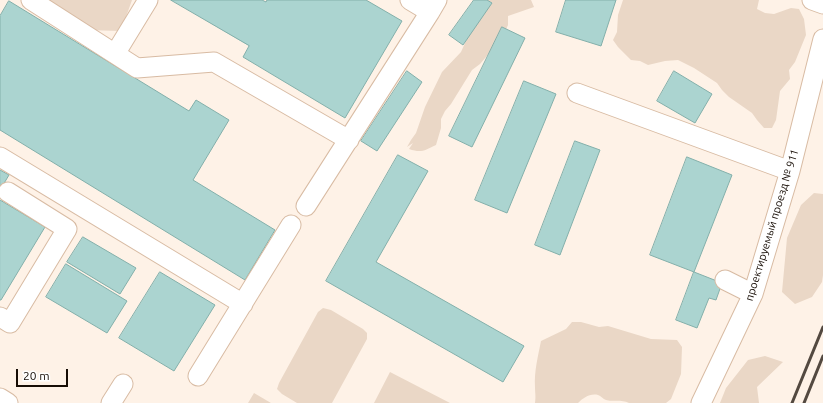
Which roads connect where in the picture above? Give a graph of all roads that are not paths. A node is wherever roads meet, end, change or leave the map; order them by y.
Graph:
1 (31, 0) edge
2 (148, 0) edge
3 (410, 0) edge
4 (812, 0) edge
5 (823, 4) edge
6 (433, 6) edge
7 (823, 39) edge
8 (115, 54) junction
9 (577, 93) dead end
10 (348, 140) junction
11 (0, 157) edge
12 (790, 171) junction
13 (8, 192) dead end
14 (306, 206) dead end
15 (291, 225) dead end
16 (724, 280) dead end
17 (753, 294) junction
18 (243, 304) junction
19 (0, 317) edge
20 (198, 376) dead end
21 (123, 384) dead end
22 (0, 398) edge
23 (8, 403) edge
24 (111, 403) edge
25 (701, 403) edge

1 - 8 street
2 - 8 street
3 - 6 street
4 - 5 street
6 - 10 street
7 - 12 street, проектируемый проезд № 911
8 - 10 street
9 - 12 street
10 - 14 street
11 - 18 street
12 - 17 street, проектируемый проезд № 911
13 - 19 street
15 - 18 street
16 - 17 street
17 - 25 street, проектируемый проезд № 911
18 - 20 street
21 - 24 street
22 - 23 street

